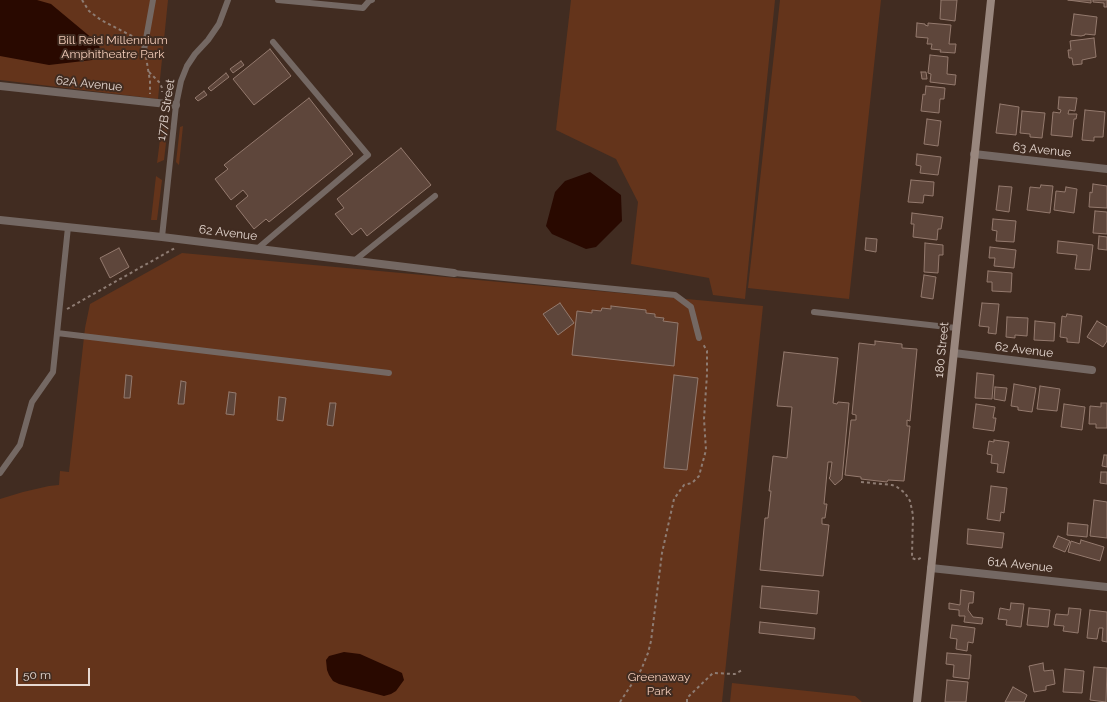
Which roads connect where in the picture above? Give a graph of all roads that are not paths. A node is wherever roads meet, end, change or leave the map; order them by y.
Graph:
1 (153, 0) edge
2 (228, 0) edge
3 (278, 0) edge
4 (372, 0) edge
5 (991, 0) edge
6 (273, 42) dead end
7 (144, 50) road end
8 (0, 86) edge
9 (176, 105) junction
10 (974, 154) junction
11 (1107, 169) edge
12 (435, 196) dead end
13 (0, 220) edge
14 (68, 227) junction
15 (162, 237) junction
16 (257, 249) junction
17 (354, 260) junction
18 (454, 273) joint
19 (814, 312) dead end
20 (956, 328) junction
21 (57, 333) junction
22 (699, 338) road end
23 (954, 353) junction
24 (1092, 370) dead end
25 (389, 373) dead end
26 (0, 473) edge
27 (931, 568) junction
28 (1107, 587) edge
29 (917, 702) edge

1 - 7 lane
2 - 9 lane, 177B Street
3 - 4 lane
5 - 10 street, 180 Street
6 - 16 lane
8 - 9 street, 62A Avenue
9 - 15 lane, 177B Street
10 - 11 street, 63 Avenue
10 - 20 street, 180 Street
12 - 17 lane
13 - 14 street, 62 Avenue
14 - 15 street, 62 Avenue
14 - 21 lane
15 - 16 street, 62 Avenue
16 - 17 street, 62 Avenue
17 - 18 street, 62 Avenue
18 - 22 lane
19 - 20 lane
20 - 23 street, 180 Street
21 - 25 lane
21 - 26 lane
23 - 24 street, 62 Avenue
23 - 27 street, 180 Street
27 - 28 street, 61A Avenue
27 - 29 street, 180 Street

